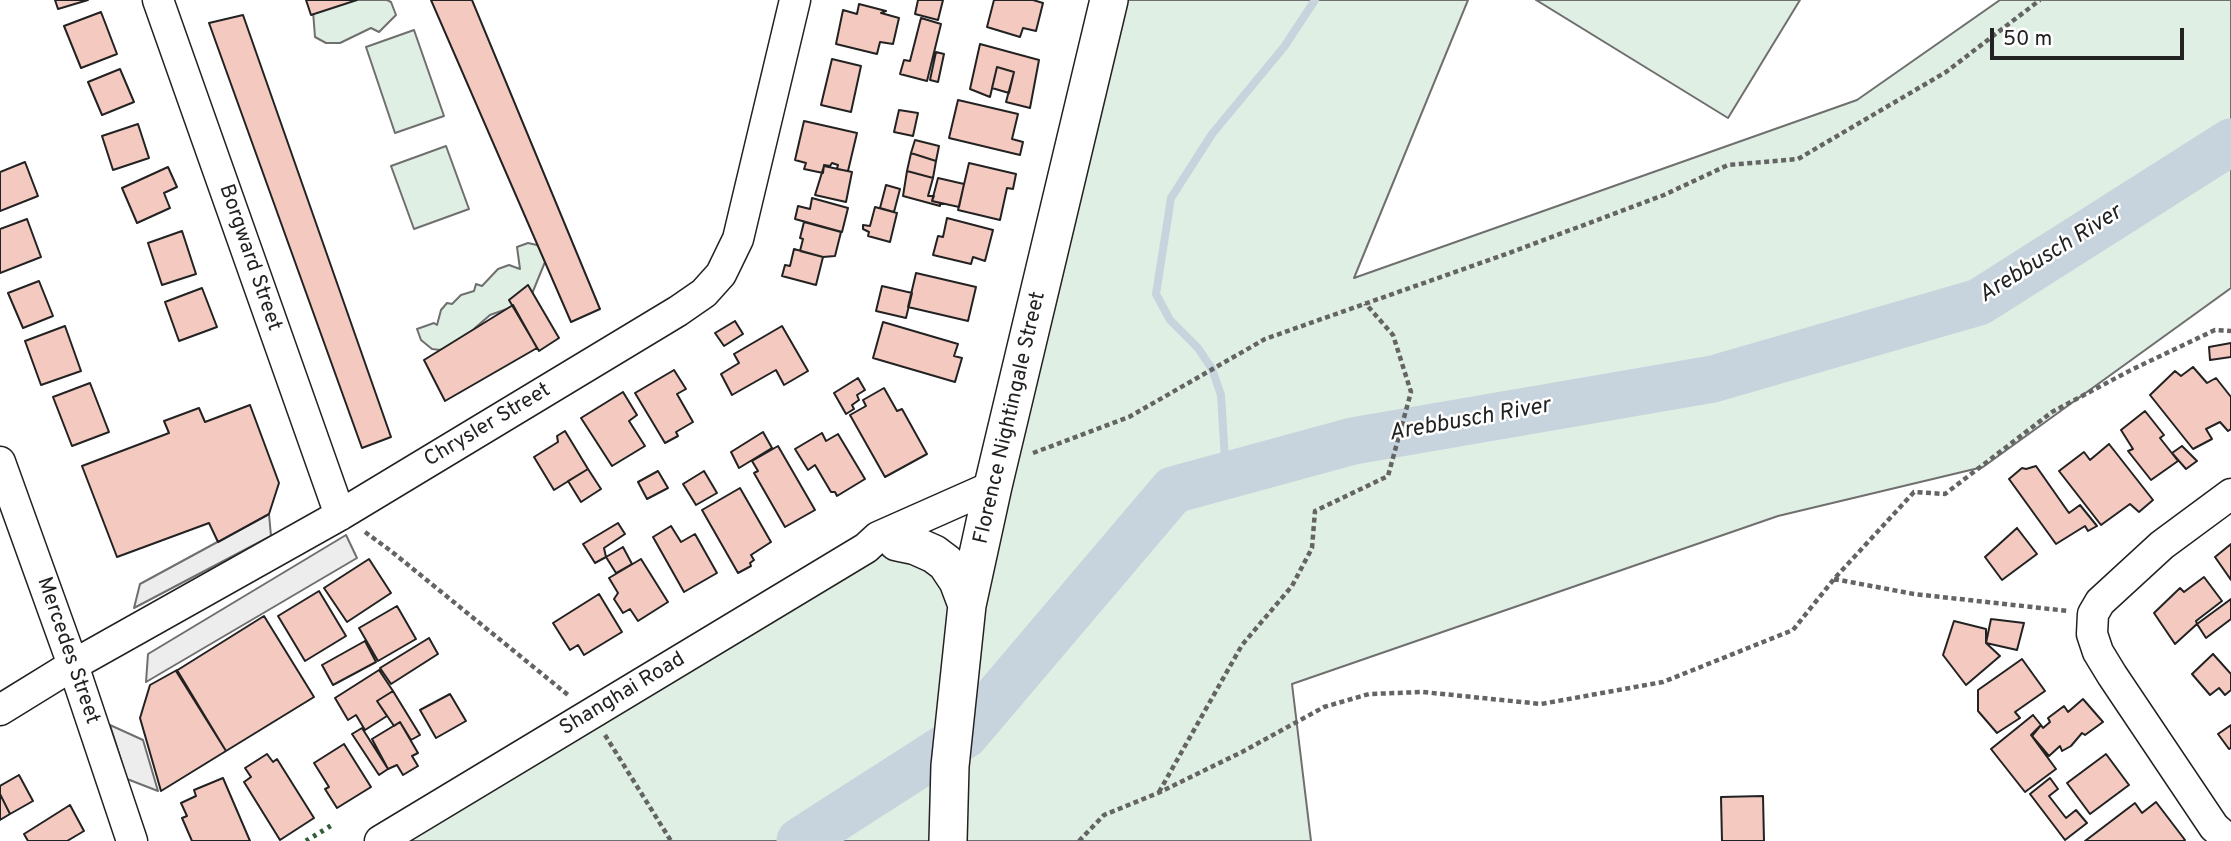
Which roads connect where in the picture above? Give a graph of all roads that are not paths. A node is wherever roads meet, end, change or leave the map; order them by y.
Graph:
1 (158, 0) edge
2 (795, 0) edge
3 (1109, 0) edge
4 (0, 462) edge
5 (994, 486) junction
6 (2231, 494) edge
7 (340, 515) junction
8 (881, 545) junction
9 (967, 605) junction
10 (73, 665) junction
11 (0, 710) edge
12 (132, 841) edge
13 (380, 841) edge
14 (948, 841) edge
15 (2230, 841) edge

1 - 7 street, Borgward Street
2 - 7 street, Chrysler Street
3 - 5 main road, Florence Nightingale Street
4 - 10 street, Mercedes Street
5 - 8 street, Shanghai Road
5 - 9 main road, Florence Nightingale Street
6 - 15 street
7 - 10 street, Chrysler Street
8 - 9 main road
8 - 13 street, Shanghai Road
9 - 14 main road, Florence Nightingale Street
10 - 11 street, Chrysler Street
10 - 12 street, Mercedes Street

